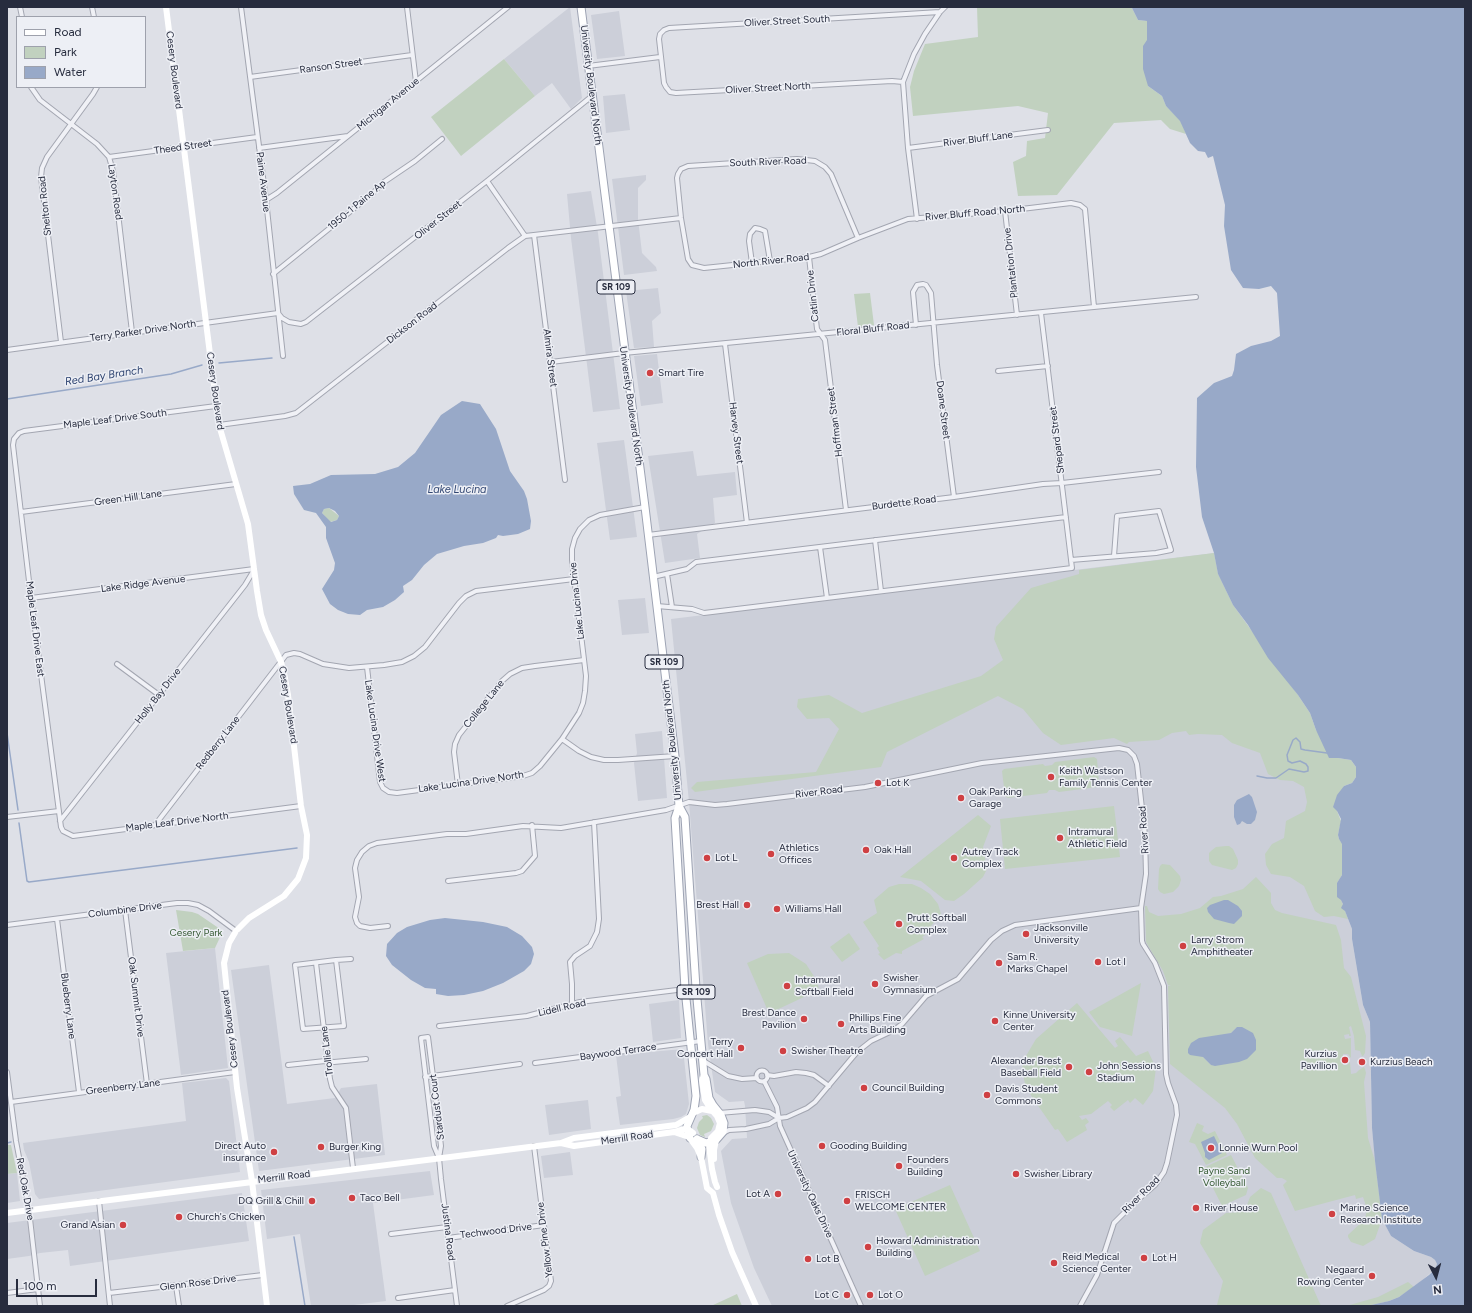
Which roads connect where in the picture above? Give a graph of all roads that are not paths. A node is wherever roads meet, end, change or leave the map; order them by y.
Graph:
1 (166, 7) edge
2 (242, 7) edge
3 (407, 7) edge
4 (508, 7) edge
5 (581, 7) edge
6 (945, 7) edge
7 (940, 12) junction
8 (412, 55) junction
9 (660, 57) junction
10 (588, 66) junction
11 (250, 77) junction
12 (416, 82) junction
13 (903, 82) junction
14 (32, 88) edge
15 (96, 88) edge
16 (592, 95) junction
17 (71, 124) junction
18 (1048, 130) dead end
19 (348, 136) junction
20 (257, 137) junction
21 (442, 139) dead end
22 (184, 146) junction
23 (259, 148) junction
24 (908, 148) junction
25 (109, 157) junction
26 (487, 181) junction
27 (266, 200) junction
28 (1005, 211) junction
29 (681, 218) junction
30 (917, 219) junction
31 (608, 227) junction
32 (534, 235) junction
33 (525, 236) junction
34 (858, 238) junction
35 (809, 257) junction
36 (770, 261) junction
37 (752, 263) junction
38 (274, 274) junction
39 (1196, 297) dead end
40 (1094, 307) junction
41 (278, 312) junction
42 (1041, 313) junction
43 (1017, 315) junction
44 (206, 322) junction
45 (933, 323) junction
46 (916, 325) junction
47 (132, 332) junction
48 (821, 334) junction
49 (61, 342) junction
50 (725, 344) junction
51 (7, 350) edge
52 (624, 353) junction
53 (283, 356) dead end
54 (551, 362) junction
55 (1048, 366) junction
56 (998, 371) dead end
57 (216, 406) junction
58 (219, 425) junction
59 (15, 436) joint
60 (1159, 472) dead end
61 (565, 480) dead end
62 (1062, 483) junction
63 (236, 484) junction
64 (954, 497) junction
65 (645, 507) junction
66 (846, 510) junction
67 (21, 512) junction
68 (1066, 517) junction
69 (747, 523) junction
70 (648, 535) junction
71 (875, 540) junction
72 (820, 547) junction
73 (1114, 556) junction
74 (1071, 560) junction
75 (254, 569) junction
76 (668, 574) junction
77 (653, 577) junction
78 (574, 579) junction
79 (881, 591) junction
80 (31, 598) junction
81 (827, 598) junction
82 (657, 606) junction
83 (672, 607) junction
84 (584, 660) junction
85 (281, 662) junction
86 (117, 664) dead end
87 (367, 667) junction
88 (159, 696) junction
89 (562, 739) junction
90 (675, 756) junction
91 (458, 785) junction
92 (389, 792) joint
93 (302, 806) junction
94 (679, 806) junction
95 (59, 811) junction
96 (7, 817) edge
97 (60, 821) junction
98 (594, 822) junction
99 (155, 825) junction
100 (532, 825) junction
101 (448, 881) dead end
102 (680, 904) junction
103 (690, 904) junction
104 (1141, 908) junction
105 (125, 910) junction
106 (57, 919) junction
107 (7, 925) edge
108 (388, 926) dead end
109 (236, 931) junction
110 (352, 959) dead end
111 (336, 960) junction
112 (316, 962) junction
113 (685, 989) junction
114 (572, 1004) junction
115 (439, 1026) dead end
116 (324, 1027) junction
117 (701, 1041) junction
118 (690, 1042) junction
119 (366, 1059) dead end
120 (702, 1060) junction
121 (328, 1062) junction
122 (535, 1063) dead end
123 (520, 1064) dead end
124 (288, 1065) dead end
125 (7, 1072) edge
126 (235, 1072) junction
127 (767, 1075) junction
128 (433, 1076) junction
129 (425, 1077) junction
130 (757, 1078) junction
131 (764, 1081) junction
132 (147, 1084) junction
133 (829, 1086) junction
134 (79, 1092) junction
135 (11, 1102) junction
136 (716, 1112) junction
137 (694, 1113) junction
138 (778, 1118) junction
139 (722, 1133) junction
140 (692, 1135) junction
141 (713, 1141) junction
142 (561, 1143) junction
143 (534, 1146) junction
144 (701, 1157) joint
145 (439, 1158) junction
146 (353, 1168) junction
147 (252, 1181) junction
148 (713, 1193) junction
149 (99, 1201) junction
150 (29, 1210) junction
151 (7, 1213) edge
152 (544, 1225) junction
153 (447, 1227) junction
154 (390, 1234) dead end
155 (448, 1238) junction
156 (263, 1275) junction
157 (176, 1286) junction
158 (38, 1289) junction
159 (455, 1290) junction
160 (7, 1293) edge
161 (109, 1293) junction
162 (398, 1298) dead end
163 (40, 1306) edge
164 (110, 1306) edge
165 (179, 1306) edge
166 (267, 1306) edge
167 (457, 1306) edge
168 (507, 1306) edge
169 (756, 1306) edge
170 (861, 1306) edge
171 (1080, 1306) edge

1 - 22 main road, Cesery Boulevard
2 - 11 street, Paine Avenue
3 - 8 street
4 - 12 street, Michigan Avenue
5 - 10 main road, University Boulevard North / SR 109
6 - 7 street, River Bluff Road North
7 - 9 street, Oliver Street South
7 - 13 street, River Bluff Road North
8 - 11 street, Ranson Street
8 - 12 street
9 - 10 street
9 - 13 street, Oliver Street North
10 - 16 main road, University Boulevard North / SR 109
11 - 20 street, Paine Avenue
12 - 19 street, Michigan Avenue
13 - 24 street, River Bluff Road North
14 - 17 street, Layton Road
15 - 17 street, Shelton Road
16 - 26 street, Oliver Street
16 - 31 main road, University Boulevard North / SR 109
17 - 25 street, Layton Road
17 - 49 street, Shelton Road
18 - 24 street, River Bluff Lane
19 - 23 street
19 - 27 street, Michigan Avenue
20 - 22 street, Theed Street
20 - 23 street, Paine Avenue
21 - 38 street, 1950-1 Paine Ap
22 - 25 street, Theed Street
22 - 44 main road, Cesery Boulevard
23 - 27 street, Paine Avenue
24 - 30 street, River Bluff Road North
25 - 47 street, Layton Road
26 - 33 street
26 - 41 street, Oliver Street
27 - 38 street, Paine Avenue
28 - 30 street, River Bluff Road North
28 - 40 street, River Bluff Road North
28 - 43 street, Plantation Drive
29 - 31 street, Dickson Road
29 - 34 street, South River Road
29 - 37 street, North River Road
30 - 34 street, North River Road
31 - 32 street, Dickson Road
31 - 52 main road, University Boulevard North / SR 109
32 - 33 street, Dickson Road
32 - 54 street, Almira Street
33 - 58 street, Dickson Road
34 - 35 street, North River Road
35 - 36 street, North River Road
35 - 48 street, Catlin Drive
36 - 37 street, North River Road
36 - 37 street
38 - 41 street, Paine Avenue
39 - 40 street, Floral Bluff Road
40 - 42 street, Floral Bluff Road
41 - 44 street, Terry Parker Drive North
41 - 53 street, Paine Avenue
42 - 43 street, Floral Bluff Road
42 - 55 street, Shepard Street
43 - 45 street, Floral Bluff Road
44 - 47 street, Terry Parker Drive North
44 - 57 main road, Cesery Boulevard
45 - 46 street, Floral Bluff Road
45 - 46 street, Doane Street
45 - 64 street, Doane Street
46 - 48 street, Floral Bluff Road
47 - 49 street, Terry Parker Drive North
48 - 50 street, Floral Bluff Road
48 - 66 street, Hoffman Street
49 - 51 street, Terry Parker Drive North
50 - 52 street, Floral Bluff Road
50 - 69 street, Harvey Street
52 - 54 street, Floral Bluff Road
52 - 65 main road, University Boulevard North / SR 109
54 - 61 street, Almira Street
55 - 56 street
55 - 62 street, Shepard Street
57 - 58 main road, Cesery Boulevard
57 - 59 street, Maple Leaf Drive South
58 - 63 main road, Cesery Boulevard
59 - 67 street, Maple Leaf Drive East
60 - 62 street, Burdette Road
62 - 64 street, Burdette Road
62 - 68 street, Shepard Street
63 - 67 street, Green Hill Lane
63 - 75 main road, Cesery Boulevard
64 - 66 street, Burdette Road
65 - 70 main road, University Boulevard North / SR 109
65 - 78 street, Lake Lucina Drive
66 - 69 street, Burdette Road
67 - 80 street, Maple Leaf Drive East
68 - 71 street
68 - 74 street, Shepard Street
69 - 70 street, Burdette Road
70 - 77 main road, University Boulevard North / SR 109
71 - 72 street
71 - 79 street
72 - 76 street
72 - 81 street
73 - 73 street
73 - 74 street
74 - 79 street, Shepard Street
75 - 80 street, Lake Ridge Avenue
75 - 85 main road, Cesery Boulevard
75 - 88 street, Holly Bay Drive
76 - 77 street
76 - 83 street
77 - 82 main road, University Boulevard North / SR 109
78 - 84 street, Lake Lucina Drive
78 - 87 street
79 - 81 street
80 - 95 street, Maple Leaf Drive East
81 - 83 street
82 - 83 street
82 - 90 main road, University Boulevard North / SR 109
84 - 89 street, Lake Lucina Drive
84 - 91 street, College Lane
85 - 87 street
85 - 93 main road, Cesery Boulevard
85 - 99 street, Redberry Lane
86 - 88 street
87 - 92 street, Lake Lucina Drive West
88 - 97 street, Holly Bay Drive
89 - 90 street
89 - 91 street, Lake Lucina Drive North
90 - 94 main road, University Boulevard North / SR 109
91 - 92 street, Lake Lucina Drive North
93 - 99 street, Maple Leaf Drive North
93 - 109 main road, Cesery Boulevard
94 - 98 street, River Road
94 - 102 main road, University Boulevard North / SR 109
94 - 103 main road, University Boulevard North / SR 109
94 - 104 street, River Road
95 - 96 street
95 - 97 street, Maple Leaf Drive East
97 - 99 street, Maple Leaf Drive North
98 - 100 street, River Road
98 - 114 street
100 - 101 street
100 - 108 street, River Road
102 - 103 main road
102 - 113 main road, University Boulevard North / SR 109
103 - 117 main road, University Boulevard North / SR 109
104 - 133 street
104 - 171 street, River Road
105 - 106 street, Columbine Drive
105 - 109 street, Columbine Drive
105 - 132 street, Oak Summit Drive
106 - 107 street, Columbine Drive
106 - 134 street, Blueberry Lane
109 - 126 main road, Cesery Boulevard
110 - 111 street
111 - 112 street
111 - 116 street
112 - 116 street, Trollie Lane
112 - 116 street
113 - 114 street, Lidell Road
113 - 118 main road, University Boulevard North / SR 109
114 - 115 street, Lidell Road
116 - 121 street, Trollie Lane
117 - 118 street, Baywood Terrace
117 - 120 main road, University Boulevard North / SR 109
118 - 122 street, Baywood Terrace
118 - 137 main road, University Boulevard North / SR 109
119 - 121 street
120 - 130 street
120 - 136 main road, University Boulevard North / SR 109
121 - 124 street
121 - 146 street, Trollie Lane
123 - 128 street
125 - 135 street, Red Oak Drive
126 - 132 street, Greenberry Lane
126 - 147 main road, Cesery Boulevard
127 - 130 street
127 - 131 street
127 - 133 street
128 - 129 street
128 - 129 street, Stardust Court
128 - 145 street, Stardust Court
129 - 145 street, Stardust Court
130 - 131 street
131 - 138 street, University Oaks Drive
132 - 134 street, Greenberry Lane
133 - 138 street
134 - 135 street, Greenberry Lane
135 - 150 street, Red Oak Drive
136 - 137 main road
136 - 138 street
136 - 139 main road, University Boulevard North / SR 109
136 - 141 main road, SR 109
137 - 140 main road, SR 109
137 - 140 main road, SR 109
137 - 142 main road, Merrill Road
138 - 139 street
138 - 170 street, University Oaks Drive
139 - 141 main road
140 - 141 main road
140 - 142 main road, Merrill Road
140 - 144 main road, SR 109
141 - 148 main road
142 - 143 main road, Merrill Road
143 - 145 main road, Merrill Road
143 - 152 street, Yellow Pine Drive
144 - 148 main road, SR 109
145 - 146 main road, Merrill Road
145 - 153 street, Justina Road
146 - 147 main road, Merrill Road
147 - 149 main road, Merrill Road
147 - 156 main road, Cesery Boulevard
148 - 169 main road, SR 109
149 - 150 main road, Merrill Road
149 - 161 street
150 - 151 main road, Merrill Road
150 - 158 street, Red Oak Drive
152 - 155 street, Techwood Drive
152 - 168 street, Yellow Pine Drive
153 - 154 street, Techwood Drive
153 - 155 street, Justina Road
155 - 159 street, Justina Road
156 - 157 street, Glenn Rose Drive
156 - 166 main road, Cesery Boulevard
157 - 161 street, Glenn Rose Drive
157 - 165 street
158 - 160 street
158 - 163 street, Red Oak Drive
159 - 162 street
159 - 167 street, Justina Road
161 - 164 street

